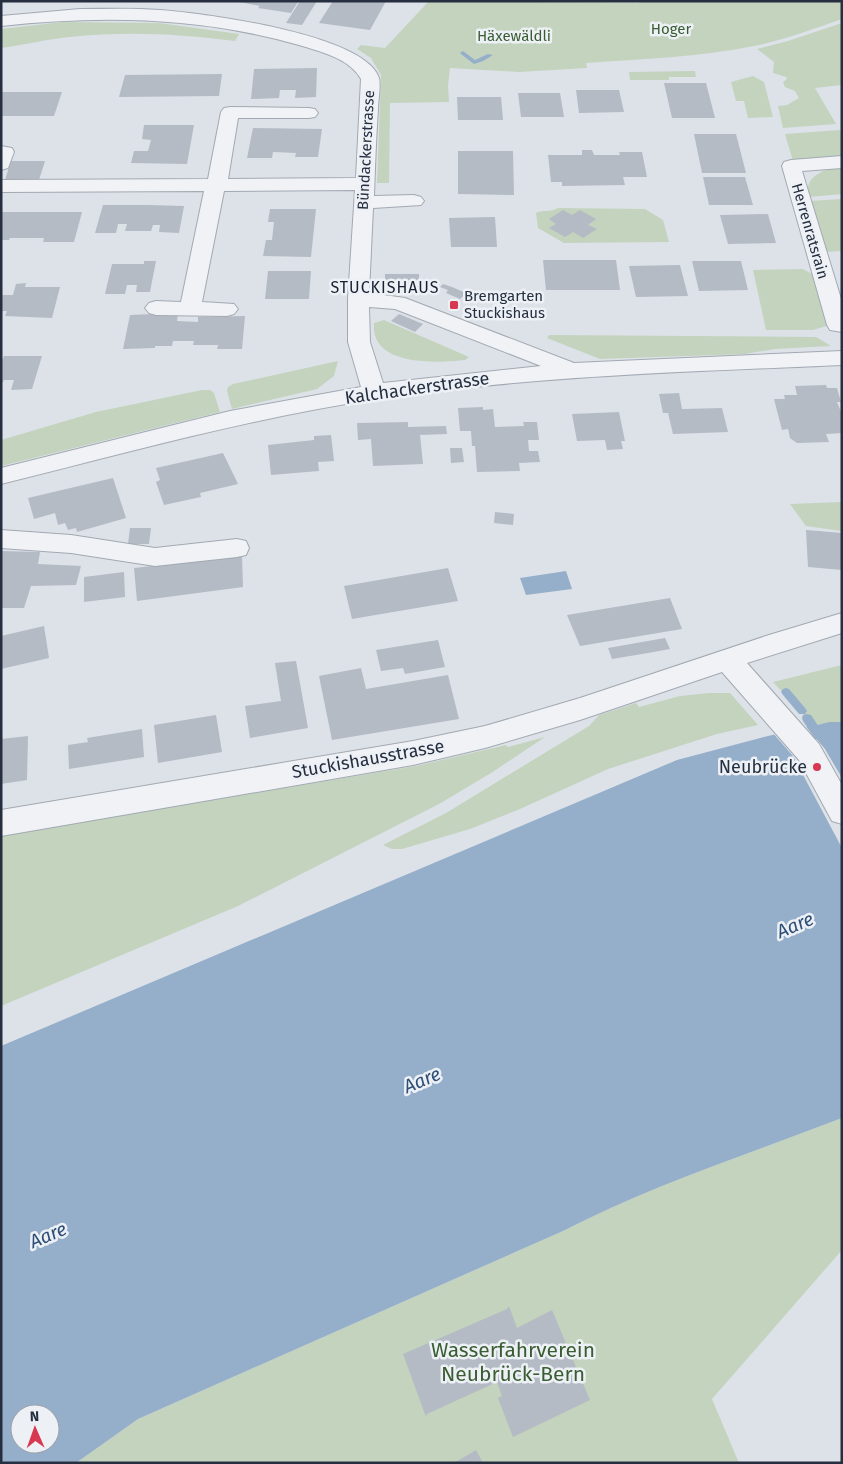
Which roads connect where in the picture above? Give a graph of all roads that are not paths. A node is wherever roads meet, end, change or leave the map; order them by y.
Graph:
1 (1, 21) edge
2 (309, 113) dead end
3 (1, 152) edge
4 (842, 162) edge
5 (1, 164) edge
6 (98, 176) dead end
7 (216, 184) junction
8 (1, 186) edge
9 (365, 193) junction
10 (414, 201) dead end
11 (358, 299) junction
12 (156, 308) dead end
13 (190, 308) junction
14 (227, 309) dead end
15 (840, 325) edge
16 (842, 358) edge
17 (573, 370) junction
18 (374, 392) junction
19 (1, 476) edge
20 (1, 538) edge
21 (237, 548) dead end
22 (842, 624) edge
23 (727, 659) junction
24 (842, 812) edge
25 (1, 823) edge

1 - 9 street, Bündackerstrasse
2 - 7 street
3 - 5 street
4 - 15 street, Herrenratsrain
6 - 7 street
7 - 8 street
7 - 9 street
7 - 13 street
9 - 10 street
9 - 11 street, Bündackerstrasse
11 - 17 street
11 - 18 street, Bündackerstrasse
12 - 13 street
13 - 14 street
16 - 17 street, Kalchackerstrasse
17 - 18 street, Kalchackerstrasse
18 - 19 street, Kalchackerstrasse
20 - 21 street
22 - 23 street, Stuckishausstrasse
23 - 24 street
23 - 25 street, Stuckishausstrasse

